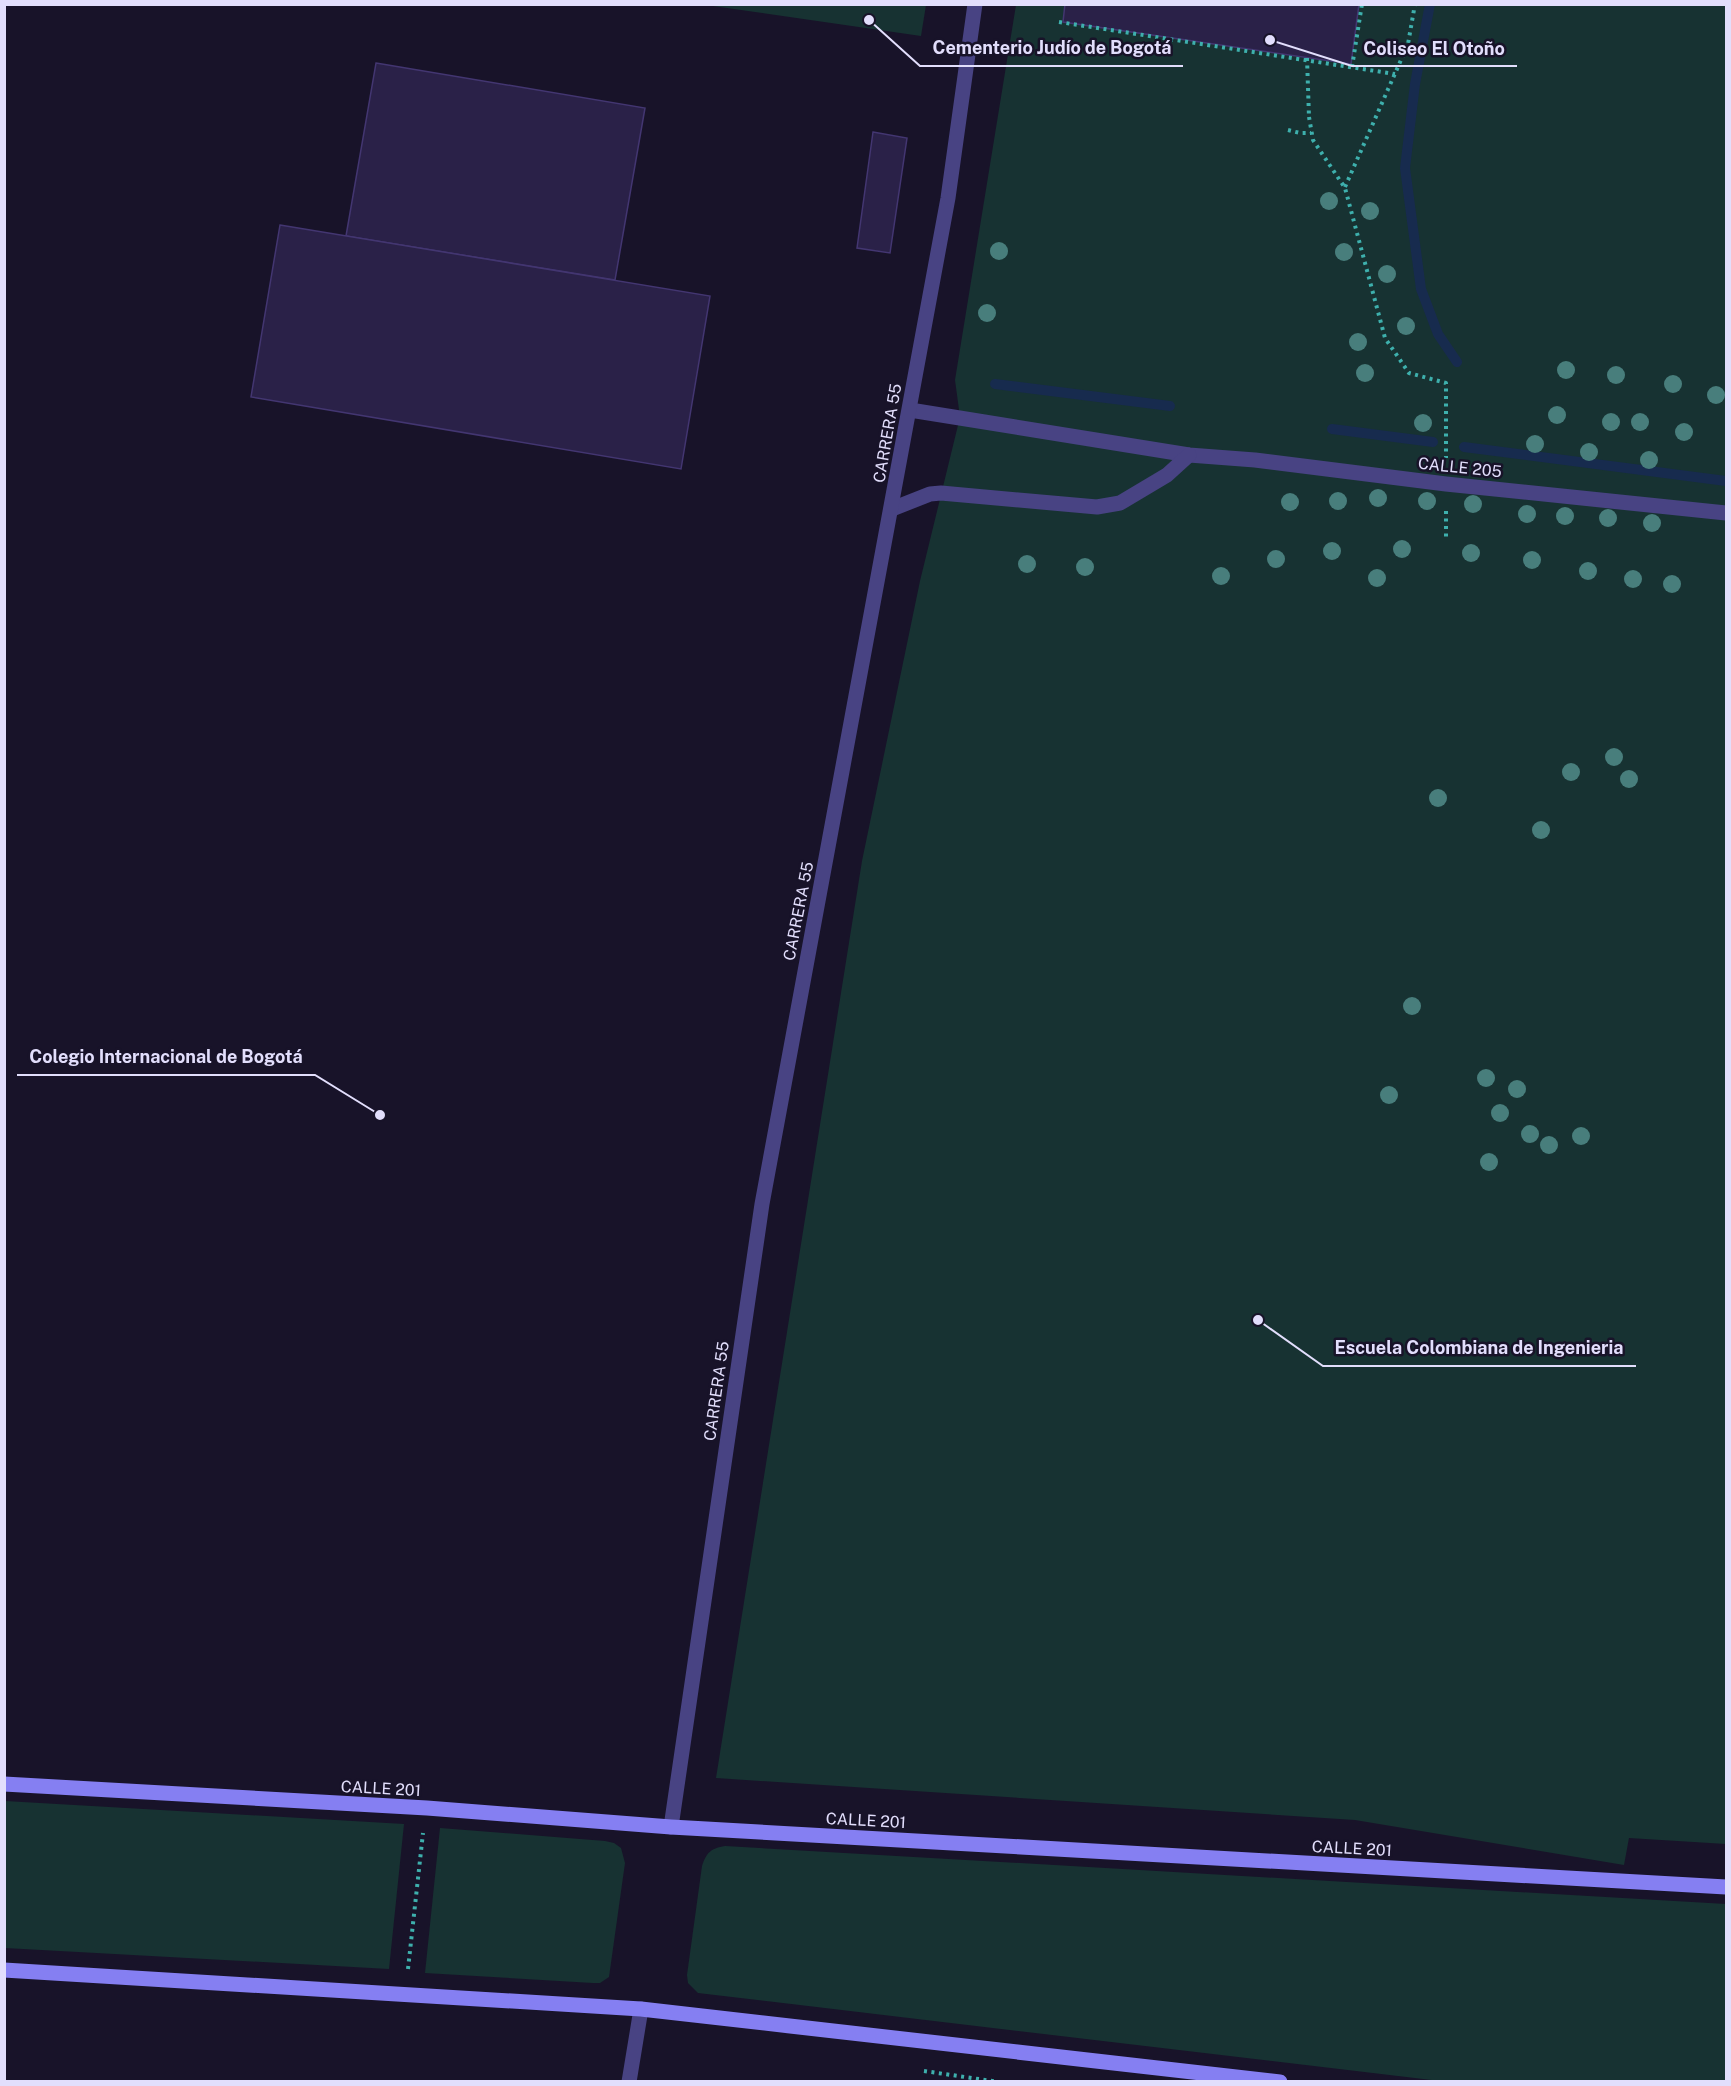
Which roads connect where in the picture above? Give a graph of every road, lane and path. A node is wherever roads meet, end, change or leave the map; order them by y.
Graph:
1 (975, 4) edge
2 (1362, 4) edge
3 (1415, 4) edge
4 (1059, 22) dead end
5 (1307, 59) junction
6 (1352, 67) junction
7 (1395, 74) junction
8 (1288, 130) dead end
9 (1311, 133) junction
10 (1345, 188) junction
11 (1446, 383) dead end
12 (910, 410) junction
13 (1189, 455) junction
14 (892, 509) junction
15 (1726, 513) edge
16 (4, 1784) edge
17 (424, 1827) dead end
18 (671, 1827) junction
19 (1726, 1887) edge
20 (4, 1970) edge
21 (407, 1971) dead end
22 (641, 2009) junction
23 (629, 2082) edge
24 (1280, 2082) edge

1 - 12 street, CARRERA 55
2 - 6 path
3 - 7 path
4 - 5 path
5 - 6 path
5 - 9 path, bridge
6 - 7 path
7 - 10 path
8 - 9 path
9 - 10 path
10 - 11 path
12 - 13 street, CALLE 205
12 - 14 street, CARRERA 55
13 - 14 street
13 - 15 street, CALLE 205
14 - 18 street, CARRERA 55
16 - 18 main road, CALLE 201
17 - 21 path
18 - 19 main road, CALLE 201
20 - 22 main road
22 - 23 street
22 - 24 main road

